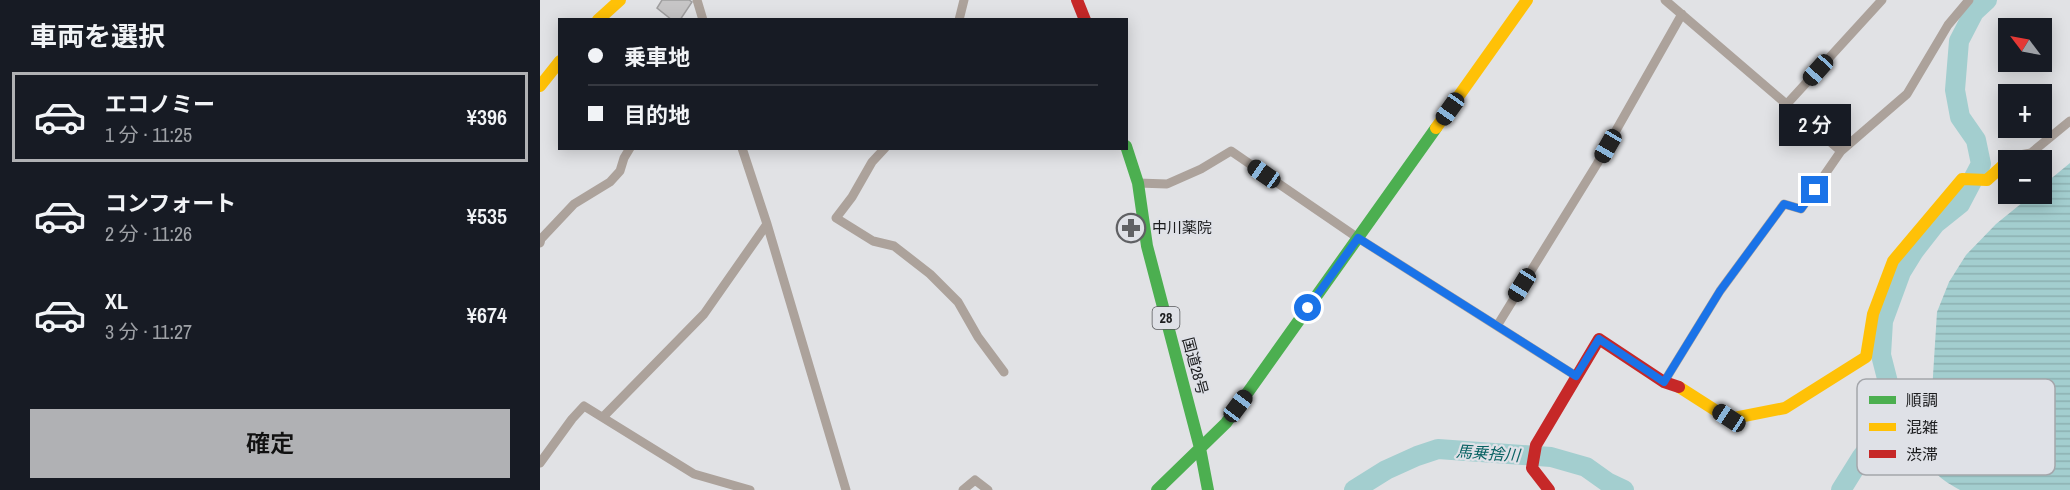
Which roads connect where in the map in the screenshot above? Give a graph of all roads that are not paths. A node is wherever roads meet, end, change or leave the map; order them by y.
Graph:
1 (620, 0) edge
2 (697, 0) edge
3 (964, 0) edge
4 (1077, 0) edge
5 (1527, 0) edge
6 (1665, 0) edge
7 (1684, 0) edge
8 (1882, 0) edge
9 (1969, 0) edge
10 (1680, 12) junction
11 (600, 18) edge
12 (702, 18) edge
13 (960, 18) edge
14 (1084, 18) edge
15 (558, 64) edge
16 (540, 86) edge
17 (1786, 105) junction
18 (2070, 121) edge
19 (629, 150) edge
20 (743, 150) edge
21 (883, 150) edge
22 (1127, 150) edge
23 (2035, 150) edge
24 (1841, 151) junction
25 (1998, 170) edge
26 (1138, 183) junction
27 (767, 224) junction
28 (1358, 238) junction
29 (540, 243) edge
30 (1497, 326) junction
31 (1004, 372) dead end
32 (1576, 376) junction
33 (1664, 382) junction
34 (603, 417) junction
35 (1200, 448) junction
36 (540, 463) edge
37 (750, 490) edge
38 (846, 490) edge
39 (963, 490) edge
40 (988, 490) edge
41 (1157, 490) edge
42 (1208, 490) edge
43 (1550, 490) edge

1 - 11 main road
2 - 12 street
3 - 13 street
4 - 14 main road
5 - 28 main road
6 - 10 street
7 - 10 street
8 - 17 street
9 - 24 street
10 - 17 street
10 - 30 street
15 - 16 main road
17 - 24 street
18 - 23 street
19 - 29 street
20 - 27 street
21 - 31 street
22 - 26 main road, 国道28号 / 28
24 - 33 street
25 - 33 main road
26 - 28 street
26 - 35 main road, 国道28号 / 28
27 - 34 street
27 - 38 street
28 - 30 street
28 - 35 main road
30 - 32 street
32 - 33 main road
32 - 43 main road
34 - 36 street
34 - 37 street
35 - 41 main road
35 - 42 main road, 国道28号 / 28
39 - 40 street

